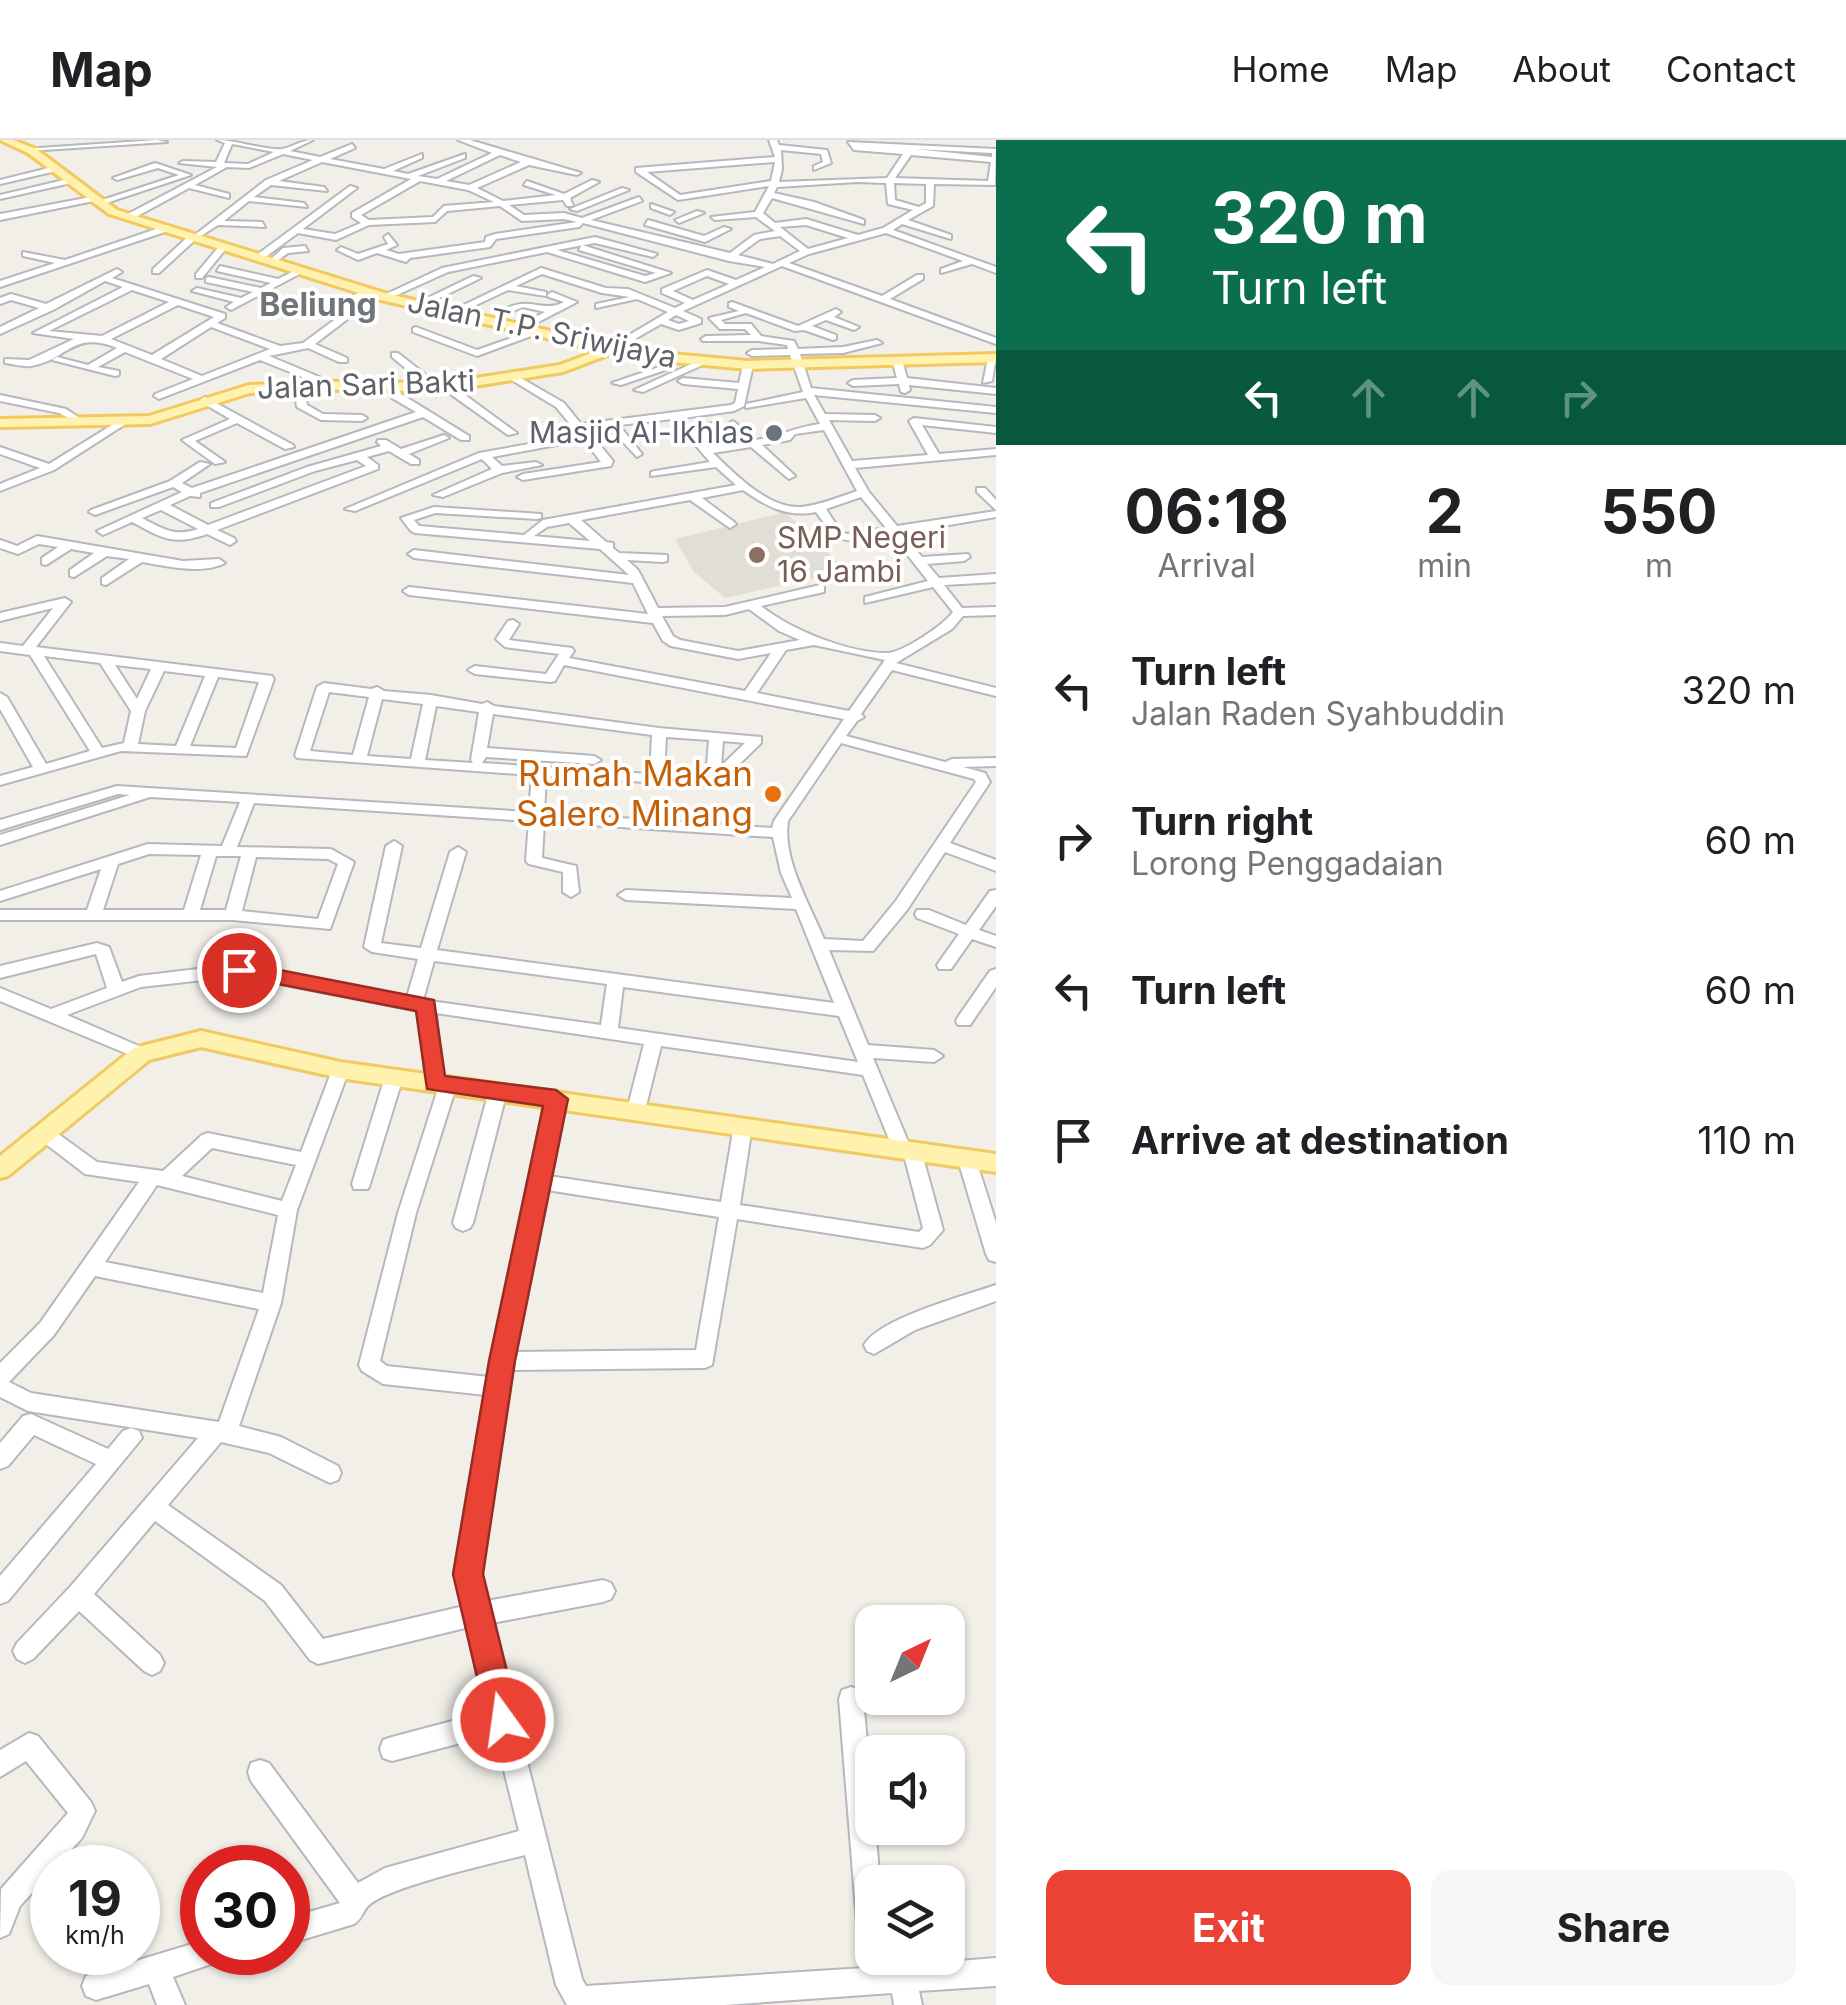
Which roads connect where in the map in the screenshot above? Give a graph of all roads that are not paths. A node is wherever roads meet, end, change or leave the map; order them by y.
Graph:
1 (4, 140) edge
2 (310, 140) edge
3 (462, 140) edge
4 (923, 140) edge
5 (133, 141) edge
6 (163, 141) edge
7 (225, 142) edge
8 (118, 144) junction
9 (775, 144) edge
10 (352, 146) dead end
11 (28, 148) junction
12 (911, 151) junction
13 (286, 152) junction
14 (498, 154) junction
15 (996, 154) edge
16 (110, 156) dead end
17 (418, 156) dead end
18 (462, 156) dead end
19 (324, 158) junction
20 (636, 158) dead end
21 (778, 159) junction
22 (140, 160) dead end
23 (721, 160) junction
24 (364, 162) junction
25 (528, 162) junction
26 (156, 163) junction
27 (182, 163) dead end
28 (437, 164) junction
29 (223, 167) junction
30 (817, 168) dead end
31 (464, 169) junction
32 (559, 169) junction
33 (53, 170) junction
34 (639, 170) junction
35 (386, 171) junction
36 (734, 173) dead end
37 (576, 174) dead end
38 (342, 175) dead end
39 (414, 177) junction
40 (117, 178) dead end
41 (188, 180) junction
42 (68, 181) junction
43 (840, 181) junction
44 (888, 181) junction
45 (995, 181) edge
46 (0, 182) edge
47 (270, 182) junction
48 (438, 182) junction
49 (914, 182) junction
50 (930, 183) junction
51 (775, 184) junction
52 (354, 188) dead end
53 (470, 188) junction
54 (324, 189) dead end
55 (850, 191) dead end
56 (918, 194) dead end
57 (226, 196) dead end
58 (770, 196) junction
59 (565, 197) junction
60 (40, 198) dead end
61 (7, 199) edge
62 (250, 199) junction
63 (639, 199) dead end
64 (94, 201) junction
65 (506, 204) junction
66 (304, 205) dead end
67 (654, 206) dead end
68 (574, 209) junction
69 (918, 209) junction
70 (59, 210) junction
71 (29, 212) junction
72 (634, 212) dead end
73 (700, 213) dead end
74 (758, 214) junction
75 (1, 216) edge
76 (564, 216) junction
77 (129, 217) junction
78 (715, 217) dead end
79 (612, 218) dead end
80 (224, 220) junction
81 (657, 220) junction
82 (680, 220) junction
83 (582, 221) junction
84 (902, 221) junction
85 (264, 222) dead end
86 (861, 222) dead end
87 (367, 223) junction
88 (44, 224) dead end
89 (11, 226) dead end
90 (637, 226) junction
91 (771, 226) junction
92 (168, 228) junction
93 (706, 229) dead end
94 (727, 229) dead end
95 (296, 230) junction
96 (814, 230) dead end
97 (886, 230) junction
98 (620, 231) junction
99 (782, 233) junction
100 (195, 236) junction
101 (388, 237) dead end
102 (948, 237) dead end
103 (858, 238) junction
104 (840, 242) junction
105 (490, 244) junction
106 (226, 246) junction
107 (552, 246) junction
108 (575, 246) junction
109 (305, 249) dead end
110 (474, 249) junction
111 (341, 250) dead end
112 (378, 252) junction
113 (806, 252) junction
114 (26, 254) dead end
115 (712, 254) junction
116 (398, 257) junction
117 (268, 258) junction
118 (729, 258) junction
119 (972, 260) junction
120 (68, 261) junction
121 (420, 263) junction
122 (639, 264) junction
123 (720, 266) dead end
124 (780, 266) junction
125 (220, 269) dead end
126 (303, 270) junction
127 (446, 270) junction
128 (118, 271) junction
129 (944, 271) dead end
130 (156, 272) dead end
131 (996, 273) edge
132 (130, 274) dead end
133 (624, 274) junction
134 (701, 274) junction
135 (758, 276) junction
136 (920, 277) dead end
137 (107, 278) junction
138 (476, 278) dead end
139 (278, 282) junction
140 (0, 284) edge
141 (738, 284) junction
142 (504, 286) junction
143 (131, 287) junction
144 (197, 291) dead end
145 (262, 291) junction
146 (368, 292) junction
147 (643, 292) junction
148 (668, 294) junction
149 (34, 295) dead end
150 (439, 296) junction
151 (708, 296) junction
152 (384, 297) junction
153 (247, 299) junction
154 (884, 299) junction
155 (0, 301) edge
156 (23, 301) junction
157 (176, 303) junction
158 (269, 303) dead end
159 (472, 303) junction
160 (692, 303) junction
161 (418, 305) junction
162 (598, 306) dead end
163 (230, 307) dead end
164 (48, 308) junction
165 (559, 308) junction
166 (676, 311) junction
167 (585, 312) dead end
168 (0, 313) edge
169 (452, 313) junction
170 (741, 314) dead end
171 (74, 315) junction
172 (638, 318) dead end
173 (656, 322) junction
174 (211, 324) junction
175 (772, 324) dead end
176 (748, 326) junction
177 (804, 326) junction
178 (854, 326) dead end
179 (536, 327) junction
180 (416, 330) dead end
181 (0, 331) edge
182 (54, 333) junction
183 (88, 336) junction
184 (833, 337) dead end
185 (12, 338) dead end
186 (758, 338) junction
187 (104, 339) junction
188 (706, 339) dead end
189 (996, 341) edge
190 (0, 344) edge
191 (877, 344) dead end
192 (309, 345) junction
193 (126, 347) junction
194 (612, 349) junction
195 (279, 350) junction
196 (843, 350) junction
197 (395, 355) dead end
198 (260, 356) junction
199 (155, 358) junction
200 (795, 358) junction
201 (994, 358) edge
202 (750, 359) junction
203 (57, 360) dead end
204 (343, 360) dead end
205 (679, 360) junction
206 (4, 362) edge
207 (704, 362) junction
208 (864, 364) junction
209 (898, 364) junction
210 (89, 368) junction
211 (114, 373) dead end
212 (514, 377) junction
213 (199, 378) junction
214 (990, 378) edge
215 (683, 381) junction
216 (904, 381) junction
217 (616, 382) dead end
218 (853, 384) dead end
219 (332, 386) junction
220 (743, 386) junction
221 (298, 387) junction
222 (441, 387) junction
223 (974, 387) junction
224 (394, 388) junction
225 (639, 390) dead end
226 (996, 391) edge
227 (808, 393) junction
228 (906, 394) dead end
229 (159, 396) dead end
230 (0, 398) edge
231 (205, 400) junction
232 (750, 406) dead end
233 (971, 406) junction
234 (996, 410) edge
235 (424, 413) junction
236 (676, 416) junction
237 (362, 418) dead end
238 (874, 418) dead end
239 (238, 419) junction
240 (76, 420) junction
241 (120, 422) junction
242 (824, 422) junction
243 (0, 424) edge
244 (386, 424) junction
245 (612, 424) junction
246 (733, 424) dead end
247 (716, 425) dead end
248 (685, 429) junction
249 (991, 430) edge
250 (585, 431) junction
251 (364, 432) junction
252 (512, 433) dead end
253 (444, 438) dead end
254 (465, 438) dead end
255 (726, 438) dead end
256 (756, 444) junction
257 (700, 446) junction
258 (289, 447) dead end
259 (391, 447) junction
260 (0, 450) edge
261 (996, 452) edge
262 (603, 453) junction
263 (637, 454) dead end
264 (358, 455) junction
265 (483, 455) junction
266 (935, 457) junction
267 (21, 458) junction
268 (219, 462) dead end
269 (415, 462) dead end
270 (204, 464) dead end
271 (717, 464) junction
272 (848, 465) junction
273 (0, 467) edge
274 (50, 468) junction
275 (500, 470) junction
276 (655, 474) dead end
277 (523, 476) dead end
278 (789, 476) dead end
279 (174, 483) junction
280 (746, 486) junction
281 (0, 488) edge
282 (980, 490) dead end
283 (191, 492) junction
284 (864, 493) junction
285 (439, 495) dead end
286 (694, 497) junction
287 (524, 500) dead end
288 (162, 505) junction
289 (216, 505) junction
290 (817, 505) junction
291 (350, 508) dead end
292 (996, 511) edge
293 (95, 512) dead end
294 (235, 515) junction
295 (133, 518) junction
296 (540, 520) junction
297 (573, 520) junction
298 (730, 524) dead end
299 (254, 526) dead end
300 (204, 528) junction
301 (102, 531) dead end
302 (899, 532) junction
303 (521, 538) junction
304 (230, 541) dead end
305 (0, 544) edge
306 (68, 546) junction
307 (615, 551) junction
308 (104, 552) junction
309 (200, 552) dead end
310 (414, 554) dead end
311 (571, 556) dead end
312 (964, 557) dead end
313 (139, 558) junction
314 (662, 558) dead end
315 (46, 561) dead end
316 (922, 561) junction
317 (218, 563) dead end
318 (182, 565) junction
319 (555, 569) junction
320 (74, 573) dead end
321 (996, 578) edge
322 (636, 580) junction
323 (106, 581) dead end
324 (938, 582) junction
325 (820, 589) dead end
326 (409, 591) dead end
327 (869, 600) dead end
328 (752, 605) junction
329 (996, 610) edge
330 (959, 612) junction
331 (655, 616) junction
332 (3, 617) edge
333 (50, 622) junction
334 (512, 624) dead end
335 (560, 632) dead end
336 (810, 642) junction
337 (0, 647) edge
338 (549, 648) junction
339 (780, 648) junction
340 (30, 651) junction
341 (105, 660) junction
342 (561, 660) junction
343 (891, 662) junction
344 (159, 667) junction
345 (476, 670) dead end
346 (214, 671) junction
347 (377, 691) junction
348 (996, 692) edge
349 (0, 697) edge
350 (748, 697) junction
351 (431, 698) junction
352 (487, 706) junction
353 (138, 711) junction
354 (857, 717) junction
355 (599, 724) junction
356 (659, 732) junction
357 (716, 738) junction
358 (842, 739) junction
359 (130, 746) junction
360 (182, 749) junction
361 (98, 751) junction
362 (478, 759) junction
363 (358, 760) junction
364 (996, 762) edge
365 (417, 763) junction
366 (944, 766) junction
367 (593, 767) junction
368 (41, 768) junction
369 (539, 771) junction
370 (657, 779) junction
371 (0, 781) edge
372 (713, 782) junction
373 (152, 793) junction
374 (248, 802) junction
375 (536, 819) junction
376 (0, 825) edge
377 (779, 833) junction
378 (0, 840) edge
379 (394, 846) dead end
380 (947, 847) dead end
381 (218, 851) junction
382 (458, 852) dead end
383 (248, 853) junction
384 (112, 861) junction
385 (996, 866) edge
386 (571, 892) dead end
387 (8, 894) edge
388 (626, 895) dead end
389 (996, 895) edge
390 (802, 904) junction
391 (233, 914) junction
392 (923, 914) dead end
393 (4, 916) edge
394 (93, 916) junction
395 (190, 916) junction
396 (968, 931) junction
397 (996, 942) edge
398 (818, 944) junction
399 (431, 955) junction
400 (946, 965) dead end
401 (0, 972) edge
402 (996, 974) edge
403 (616, 980) junction
404 (116, 990) junction
405 (0, 994) edge
406 (420, 1005) junction
407 (846, 1011) junction
408 (50, 1014) junction
409 (964, 1020) dead end
410 (609, 1032) junction
411 (654, 1039) junction
412 (862, 1051) junction
413 (142, 1054) junction
414 (934, 1056) dead end
415 (340, 1070) junction
416 (870, 1070) junction
417 (394, 1077) junction
418 (441, 1084) junction
419 (498, 1091) junction
420 (556, 1099) junction
421 (636, 1110) junction
422 (743, 1126) junction
423 (44, 1133) junction
424 (907, 1149) junction
425 (307, 1160) junction
426 (967, 1160) junction
427 (996, 1163) edge
428 (0, 1169) edge
429 (159, 1178) junction
430 (539, 1182) junction
431 (361, 1184) dead end
432 (288, 1210) junction
433 (728, 1212) junction
434 (463, 1223) dead end
435 (996, 1254) edge
436 (91, 1267) junction
437 (996, 1292) edge
438 (271, 1303) junction
439 (874, 1345) dead end
440 (502, 1361) junction
441 (0, 1377) edge
442 (0, 1387) edge
443 (498, 1387) junction
444 (222, 1432) junction
445 (132, 1438) dead end
446 (0, 1459) edge
447 (112, 1461) junction
448 (330, 1473) dead end
449 (153, 1507) junction
450 (603, 1591) dead end
451 (0, 1593) edge
452 (78, 1595) junction
453 (477, 1614) junction
454 (26, 1651) dead end
455 (152, 1664) dead end
456 (851, 1699) dead end
457 (503, 1720) junction
458 (392, 1750) dead end
459 (0, 1764) edge
460 (260, 1772) dead end
461 (534, 1840) junction
462 (865, 1865) edge
463 (5, 1889) edge
464 (354, 1900) junction
465 (310, 1924) edge
466 (0, 1925) edge
467 (996, 1972) edge
468 (855, 1973) edge
469 (133, 1975) edge
470 (159, 1975) edge
471 (899, 1975) edge
472 (903, 1976) junction
473 (96, 1986) dead end
474 (757, 1997) edge
475 (606, 2003) edge
476 (171, 2005) edge
477 (908, 2005) edge

1 - 11 main road, Jalan T.P. Sriwijaya
2 - 13 street
3 - 14 street
4 - 12 street
5 - 6 street
5 - 8 street
6 - 26 street
7 - 13 street
7 - 29 street
8 - 11 street
8 - 16 street
9 - 21 street
9 - 30 street
10 - 19 street
11 - 33 main road, Jalan T.P. Sriwijaya
12 - 12 street
12 - 15 street
12 - 44 street
13 - 19 street
13 - 29 street
14 - 25 street
14 - 31 street
15 - 45 street
17 - 35 street
18 - 28 street
19 - 24 street
19 - 47 street
20 - 34 street
21 - 23 street
21 - 51 street
22 - 26 street
23 - 34 street
23 - 36 street
24 - 35 street
24 - 38 street
25 - 32 street
25 - 53 street
26 - 40 street
26 - 41 street
27 - 29 street
28 - 31 street
28 - 39 street
29 - 41 street
31 - 48 street
32 - 37 street
32 - 59 street
33 - 42 main road, Jalan T.P. Sriwijaya
33 - 46 street
34 - 51 street
35 - 39 street
39 - 48 street
39 - 87 street
41 - 57 street
41 - 64 street
41 - 77 street
42 - 61 street
42 - 64 main road, Jalan T.P. Sriwijaya
43 - 44 street
43 - 51 street
43 - 55 street
44 - 49 street
44 - 69 street
45 - 50 street
47 - 54 street
47 - 62 street
48 - 53 street
49 - 50 street
49 - 56 street
50 - 69 street
51 - 58 street
52 - 95 street
53 - 65 street
58 - 74 street
58 - 86 street
59 - 65 street
59 - 68 street
59 - 68 street
60 - 70 street
61 - 71 street
62 - 66 street
62 - 80 street
63 - 83 street
64 - 70 street
64 - 77 main road, Jalan T.P. Sriwijaya
65 - 76 street
65 - 87 street
67 - 81 street
68 - 76 street
69 - 84 street
70 - 71 street
71 - 75 street
71 - 88 street
72 - 81 street
73 - 82 street
74 - 78 street
74 - 91 street
75 - 89 street
76 - 83 street
77 - 92 main road, Jalan T.P. Sriwijaya
79 - 90 street
80 - 85 street
80 - 100 street
81 - 82 street
81 - 90 street
81 - 94 street
82 - 93 street
83 - 98 street
83 - 105 street
84 - 97 street
84 - 102 street
87 - 95 street
90 - 98 street
91 - 99 street
91 - 103 street
92 - 100 main road, Jalan T.P. Sriwijaya
92 - 120 street
95 - 117 street
96 - 104 street
97 - 103 street
97 - 119 street
98 - 115 street
99 - 113 street
99 - 118 street
100 - 106 main road, Jalan T.P. Sriwijaya
100 - 130 street
101 - 112 street
103 - 104 street
104 - 113 street
105 - 107 street
105 - 110 street
106 - 117 main road, Jalan T.P. Sriwijaya
106 - 145 street
107 - 108 street
107 - 110 street
107 - 133 street
108 - 122 street
108 - 122 street
109 - 117 street
110 - 116 street
110 - 121 street
110 - 127 street
111 - 112 street
112 - 116 street
113 - 124 street
114 - 120 street
115 - 118 street
115 - 134 street
116 - 121 street
117 - 126 main road, Jalan T.P. Sriwijaya
118 - 124 street
119 - 129 street
119 - 131 street
120 - 128 street
120 - 140 street
121 - 127 street
122 - 133 street
122 - 133 street
123 - 135 street
124 - 135 street
124 - 154 street
125 - 139 street
126 - 139 street
126 - 146 main road, Jalan T.P. Sriwijaya
127 - 152 street
128 - 132 street
128 - 137 street
134 - 141 street
134 - 148 street
135 - 141 street
136 - 154 street
137 - 143 street
137 - 164 street
138 - 150 street
139 - 145 street
141 - 151 street
142 - 147 street
142 - 159 street
142 - 165 street
143 - 157 street
143 - 171 street
144 - 153 street
145 - 153 street
146 - 152 main road, Jalan T.P. Sriwijaya
146 - 192 street
147 - 148 street
147 - 162 street
147 - 166 street
148 - 160 street
149 - 156 street
150 - 159 street
150 - 161 street
151 - 160 street
151 - 177 street
152 - 161 main road, Jalan T.P. Sriwijaya
153 - 158 street
153 - 163 street
154 - 189 street
155 - 156 street
156 - 164 street
156 - 168 street
157 - 174 street
157 - 187 street
159 - 169 street
160 - 166 street
161 - 169 main road, Jalan T.P. Sriwijaya
164 - 171 street
164 - 181 street
165 - 167 street
165 - 179 street
165 - 179 street
166 - 173 street
166 - 173 street
169 - 179 main road, Jalan T.P. Sriwijaya
170 - 176 street
171 - 182 street
172 - 173 street
173 - 194 street
174 - 195 street
174 - 199 street
175 - 176 street
176 - 186 street
177 - 178 street
177 - 184 street
179 - 180 street
179 - 194 main road, Jalan T.P. Sriwijaya
182 - 183 street
182 - 206 street
183 - 187 street
183 - 206 street
185 - 190 street
186 - 188 street
186 - 200 street
187 - 193 street
191 - 196 street
192 - 195 street
192 - 204 street
193 - 199 street
193 - 210 street
194 - 205 main road, Jalan T.P. Sriwijaya
194 - 212 main road, Jalan Sari Bakti
195 - 198 street
196 - 200 street
196 - 208 street
197 - 222 street
198 - 213 street
198 - 219 street
199 - 213 street
200 - 202 main road, Jalan T.P. Sriwijaya
200 - 208 main road, Jalan T.P. Sriwijaya
200 - 227 street
201 - 209 main road, Jalan T.P. Sriwijaya
201 - 214 street
202 - 207 main road, Jalan T.P. Sriwijaya
202 - 220 street
203 - 210 street
205 - 207 main road, Jalan T.P. Sriwijaya
205 - 217 street
207 - 215 street
208 - 209 main road, Jalan T.P. Sriwijaya
209 - 216 street
210 - 211 street
212 - 222 main road, Jalan Sari Bakti
212 - 250 street
213 - 229 street
215 - 220 street
215 - 225 street
216 - 218 street
216 - 223 street
216 - 228 street
219 - 221 main road, Jalan Sari Bakti
219 - 224 main road, Jalan Sari Bakti
220 - 236 street
221 - 231 main road, Jalan Sari Bakti
221 - 237 street
222 - 224 main road, Jalan Sari Bakti
222 - 252 street
223 - 226 street
223 - 233 street
224 - 235 street
227 - 232 street
227 - 233 street
227 - 242 street
230 - 240 street
231 - 239 street
231 - 241 main road, Jalan Sari Bakti
233 - 234 street
235 - 244 street
235 - 254 street
236 - 245 street
236 - 248 street
238 - 242 street
239 - 258 street
239 - 268 street
240 - 241 main road, Jalan Sari Bakti
240 - 243 main road, Jalan Sari Bakti
241 - 274 street
242 - 256 street
242 - 272 street
244 - 251 street
244 - 259 street
245 - 250 street
245 - 263 street
246 - 256 street
247 - 248 street
248 - 257 street
249 - 266 street
250 - 262 street
250 - 265 street
251 - 259 street
251 - 283 street
253 - 259 street
255 - 257 street
256 - 257 street
256 - 278 street
257 - 271 street
259 - 264 street
259 - 269 street
260 - 267 street
261 - 266 street
262 - 275 street
262 - 277 street
264 - 289 street
264 - 294 street
265 - 275 street
265 - 291 street
266 - 272 street
267 - 273 street
267 - 274 street
270 - 279 street
271 - 276 street
271 - 280 street
272 - 284 street
274 - 281 street
275 - 285 street
279 - 283 street
279 - 293 street
280 - 286 street
280 - 290 street
282 - 292 street
283 - 288 street
283 - 289 street
284 - 290 street
284 - 302 street
286 - 297 street
286 - 298 street
287 - 296 street
288 - 295 street
288 - 300 street
289 - 294 street
290 - 302 street
292 - 302 street
294 - 299 street
294 - 300 street
295 - 300 street
295 - 301 street
296 - 297 street
296 - 303 street
296 - 303 street
297 - 307 street
300 - 304 street
302 - 316 street
303 - 307 street
305 - 306 street
306 - 308 street
306 - 315 street
307 - 314 street
307 - 322 street
308 - 313 street
308 - 320 street
309 - 318 street
310 - 319 street
311 - 319 street
312 - 316 street
313 - 318 street
313 - 323 street
316 - 324 street
317 - 318 street
319 - 322 street
321 - 324 street
322 - 331 street
324 - 327 street
324 - 330 street
325 - 328 street
326 - 331 street
328 - 331 street
328 - 336 street
329 - 330 street
330 - 343 street
331 - 339 street
332 - 333 street
332 - 333 street
333 - 340 street
334 - 338 street
335 - 338 street
336 - 339 street
336 - 343 street
337 - 340 street
338 - 342 street
339 - 350 street
340 - 341 street
340 - 361 street
341 - 344 street
341 - 353 street
342 - 345 street
342 - 350 street
343 - 348 street
343 - 354 street
344 - 346 street
344 - 353 street
346 - 360 street
346 - 360 street
347 - 351 street
347 - 363 street
347 - 363 street
349 - 368 street
350 - 354 street
351 - 352 street
351 - 365 street
352 - 355 street
352 - 362 street
353 - 359 street
354 - 358 street
355 - 356 street
355 - 367 street
356 - 357 street
356 - 370 street
357 - 372 street
357 - 372 street
358 - 366 street
358 - 377 street
359 - 360 street
359 - 361 street
361 - 368 street
362 - 365 street
362 - 367 street
362 - 369 street
363 - 365 street
364 - 366 street
366 - 398 street
367 - 369 street
367 - 370 street
368 - 371 street
369 - 375 street
370 - 372 street
373 - 374 street
373 - 376 street
373 - 378 street
374 - 375 street
374 - 381 street
375 - 377 street
375 - 386 street
377 - 390 street
379 - 399 street
380 - 385 street
381 - 383 street
381 - 384 street
381 - 395 street
382 - 399 street
383 - 391 street
383 - 391 street
384 - 387 street
384 - 394 street
387 - 393 street
388 - 390 street
389 - 396 street
390 - 398 street
391 - 395 street
392 - 396 street
393 - 394 street
394 - 395 street
396 - 397 street
396 - 400 street
398 - 407 street
399 - 403 street
399 - 406 street
401 - 404 street
402 - 409 street
403 - 407 street
403 - 410 street
404 - 406 street
404 - 408 street
405 - 408 street
406 - 410 street
406 - 418 street
407 - 412 street
408 - 413 street
410 - 411 street
411 - 416 street
411 - 421 street
412 - 414 street
412 - 416 street
413 - 415 main road
413 - 423 main road
415 - 417 main road
415 - 425 street
416 - 424 street
417 - 418 main road
417 - 431 street
418 - 419 main road
418 - 443 street
419 - 420 main road
419 - 434 street
420 - 421 main road
420 - 430 street
421 - 422 main road
422 - 424 main road
422 - 433 street
423 - 428 main road
423 - 429 street
424 - 426 main road
424 - 433 street
425 - 429 street
425 - 432 street
426 - 427 main road
426 - 435 street
429 - 432 street
429 - 436 street
430 - 433 street
430 - 440 street
432 - 438 street
433 - 440 street
436 - 438 street
436 - 441 street
437 - 439 street
438 - 444 street
440 - 443 street
442 - 444 street
443 - 453 street
444 - 448 street
444 - 449 street
445 - 447 street
446 - 447 street
447 - 451 street
449 - 452 street
449 - 453 street
450 - 453 street
452 - 454 street
452 - 455 street
453 - 457 street
456 - 462 street
457 - 458 street
457 - 461 street
459 - 463 street
460 - 464 street
461 - 464 street
461 - 475 street
463 - 466 street
464 - 465 street
467 - 472 street
468 - 474 street
469 - 473 street
470 - 476 street
471 - 472 street
472 - 477 street
474 - 475 street

